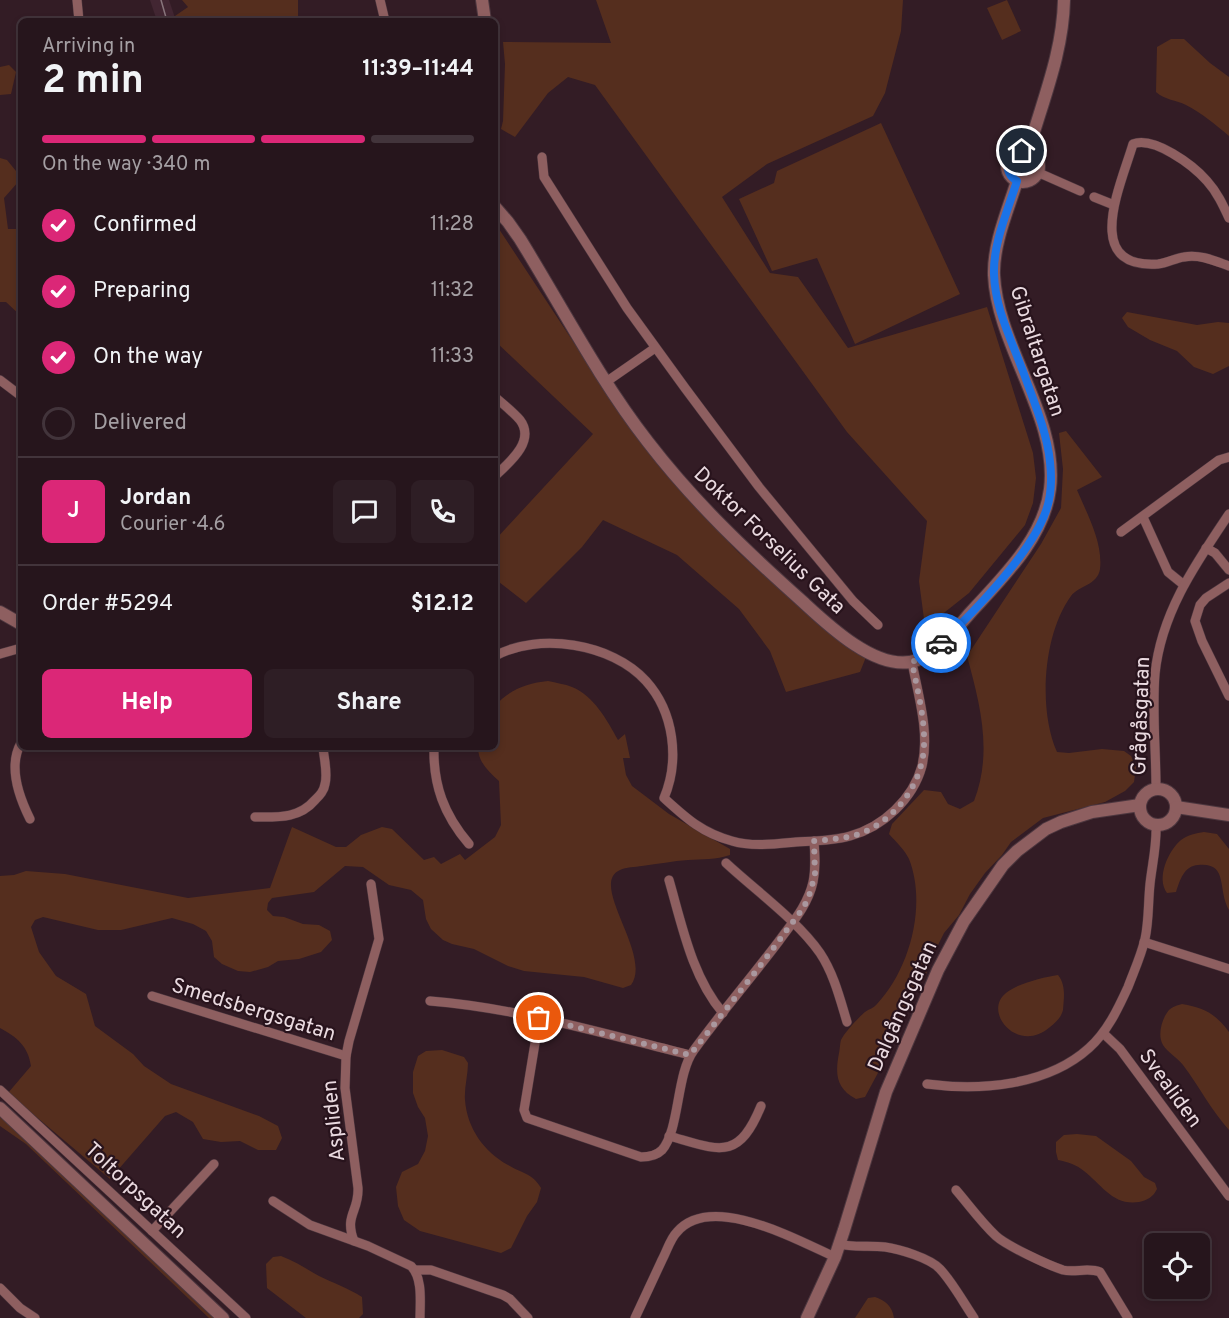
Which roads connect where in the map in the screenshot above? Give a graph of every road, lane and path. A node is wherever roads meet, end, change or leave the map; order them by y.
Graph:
1 (77, 0) edge
2 (380, 0) edge
3 (482, 0) edge
4 (1064, 0) edge
5 (79, 18) edge
6 (384, 18) edge
7 (485, 18) edge
8 (1028, 152) junction
9 (542, 157) dead end
10 (1037, 172) junction
11 (1017, 181) junction
12 (1080, 191) dead end
13 (1094, 197) dead end
14 (1114, 205) junction
15 (498, 210) edge
16 (1229, 218) edge
17 (1229, 266) edge
18 (656, 348) junction
19 (0, 380) edge
20 (606, 382) junction
21 (18, 394) edge
22 (498, 400) edge
23 (1229, 457) edge
24 (498, 473) edge
25 (1229, 514) edge
26 (1143, 517) junction
27 (1121, 532) dead end
28 (1206, 548) junction
29 (1229, 570) edge
30 (1229, 583) edge
31 (1184, 585) junction
32 (0, 612) edge
33 (18, 622) edge
34 (878, 625) dead end
35 (18, 649) edge
36 (0, 654) edge
37 (498, 655) edge
38 (912, 662) junction
39 (1229, 696) edge
40 (18, 749) edge
41 (323, 750) edge
42 (434, 750) edge
43 (1156, 788) junction
44 (1140, 805) junction
45 (1176, 807) junction
46 (1229, 815) edge
47 (255, 817) dead end
48 (30, 819) dead end
49 (1156, 825) junction
50 (814, 841) junction
51 (469, 844) dead end
52 (726, 863) dead end
53 (669, 880) dead end
54 (370, 884) dead end
55 (792, 923) junction
56 (1144, 942) junction
57 (1229, 969) edge
58 (152, 996) dead end
59 (430, 1001) dead end
60 (723, 1013) junction
61 (539, 1018) junction
62 (847, 1022) dead end
63 (1103, 1033) junction
64 (690, 1055) junction
65 (346, 1056) junction
66 (927, 1084) dead end
67 (0, 1090) edge
68 (761, 1106) dead end
69 (0, 1108) edge
70 (669, 1136) junction
71 (214, 1164) dead end
72 (956, 1190) dead end
73 (1229, 1196) edge
74 (273, 1201) dead end
75 (152, 1231) junction
76 (354, 1241) junction
77 (839, 1244) junction
78 (835, 1257) junction
79 (416, 1270) junction
80 (0, 1288) edge
81 (35, 1318) edge
82 (223, 1318) edge
83 (246, 1318) edge
84 (420, 1318) edge
85 (528, 1318) edge
86 (635, 1318) edge
87 (807, 1318) edge
88 (974, 1318) edge
89 (1128, 1318) edge

1 - 5 street
2 - 6 street
3 - 7 street
4 - 8 street
8 - 10 street
8 - 11 street, Gibraltargatan
9 - 18 street, Doktor Forselius Gata
10 - 11 street
10 - 12 street
11 - 38 street, Gibraltargatan
13 - 14 street
14 - 16 street
14 - 17 street
15 - 20 street, Doktor Forselius Gata
18 - 20 street
18 - 34 street, Doktor Forselius Gata
19 - 21 street
20 - 38 street, Doktor Forselius Gata
22 - 24 street
23 - 26 street
25 - 28 street, Grågåsgatan
26 - 27 street
26 - 31 street
28 - 29 street
28 - 31 street, Grågåsgatan
30 - 39 street
31 - 43 street, Grågåsgatan
32 - 33 street
35 - 36 street
37 - 50 street
38 - 50 street
40 - 48 street
41 - 47 street
42 - 51 street
43 - 44 street
43 - 45 street
44 - 49 street
44 - 77 street, Dalgångsgatan
45 - 46 street
45 - 49 street
49 - 56 street
50 - 55 street
52 - 55 street
53 - 60 street
54 - 65 street, Aspliden
55 - 60 street
55 - 62 street
56 - 57 street
56 - 63 street
58 - 65 street, Smedsbergsgatan
59 - 61 street
60 - 64 street
61 - 64 street
61 - 70 street
63 - 66 street
63 - 73 street, Svealiden
64 - 70 street
65 - 76 street, Aspliden
67 - 75 street, Toltorpsgatan
68 - 70 street
69 - 82 street, Toltorpsgatan
71 - 75 street
72 - 89 street
74 - 76 street
75 - 83 street, Toltorpsgatan
76 - 79 street
77 - 78 street, Dalgångsgatan
77 - 88 street
78 - 86 street
78 - 87 street, Dalgångsgatan
79 - 84 street
79 - 85 street
80 - 81 street

